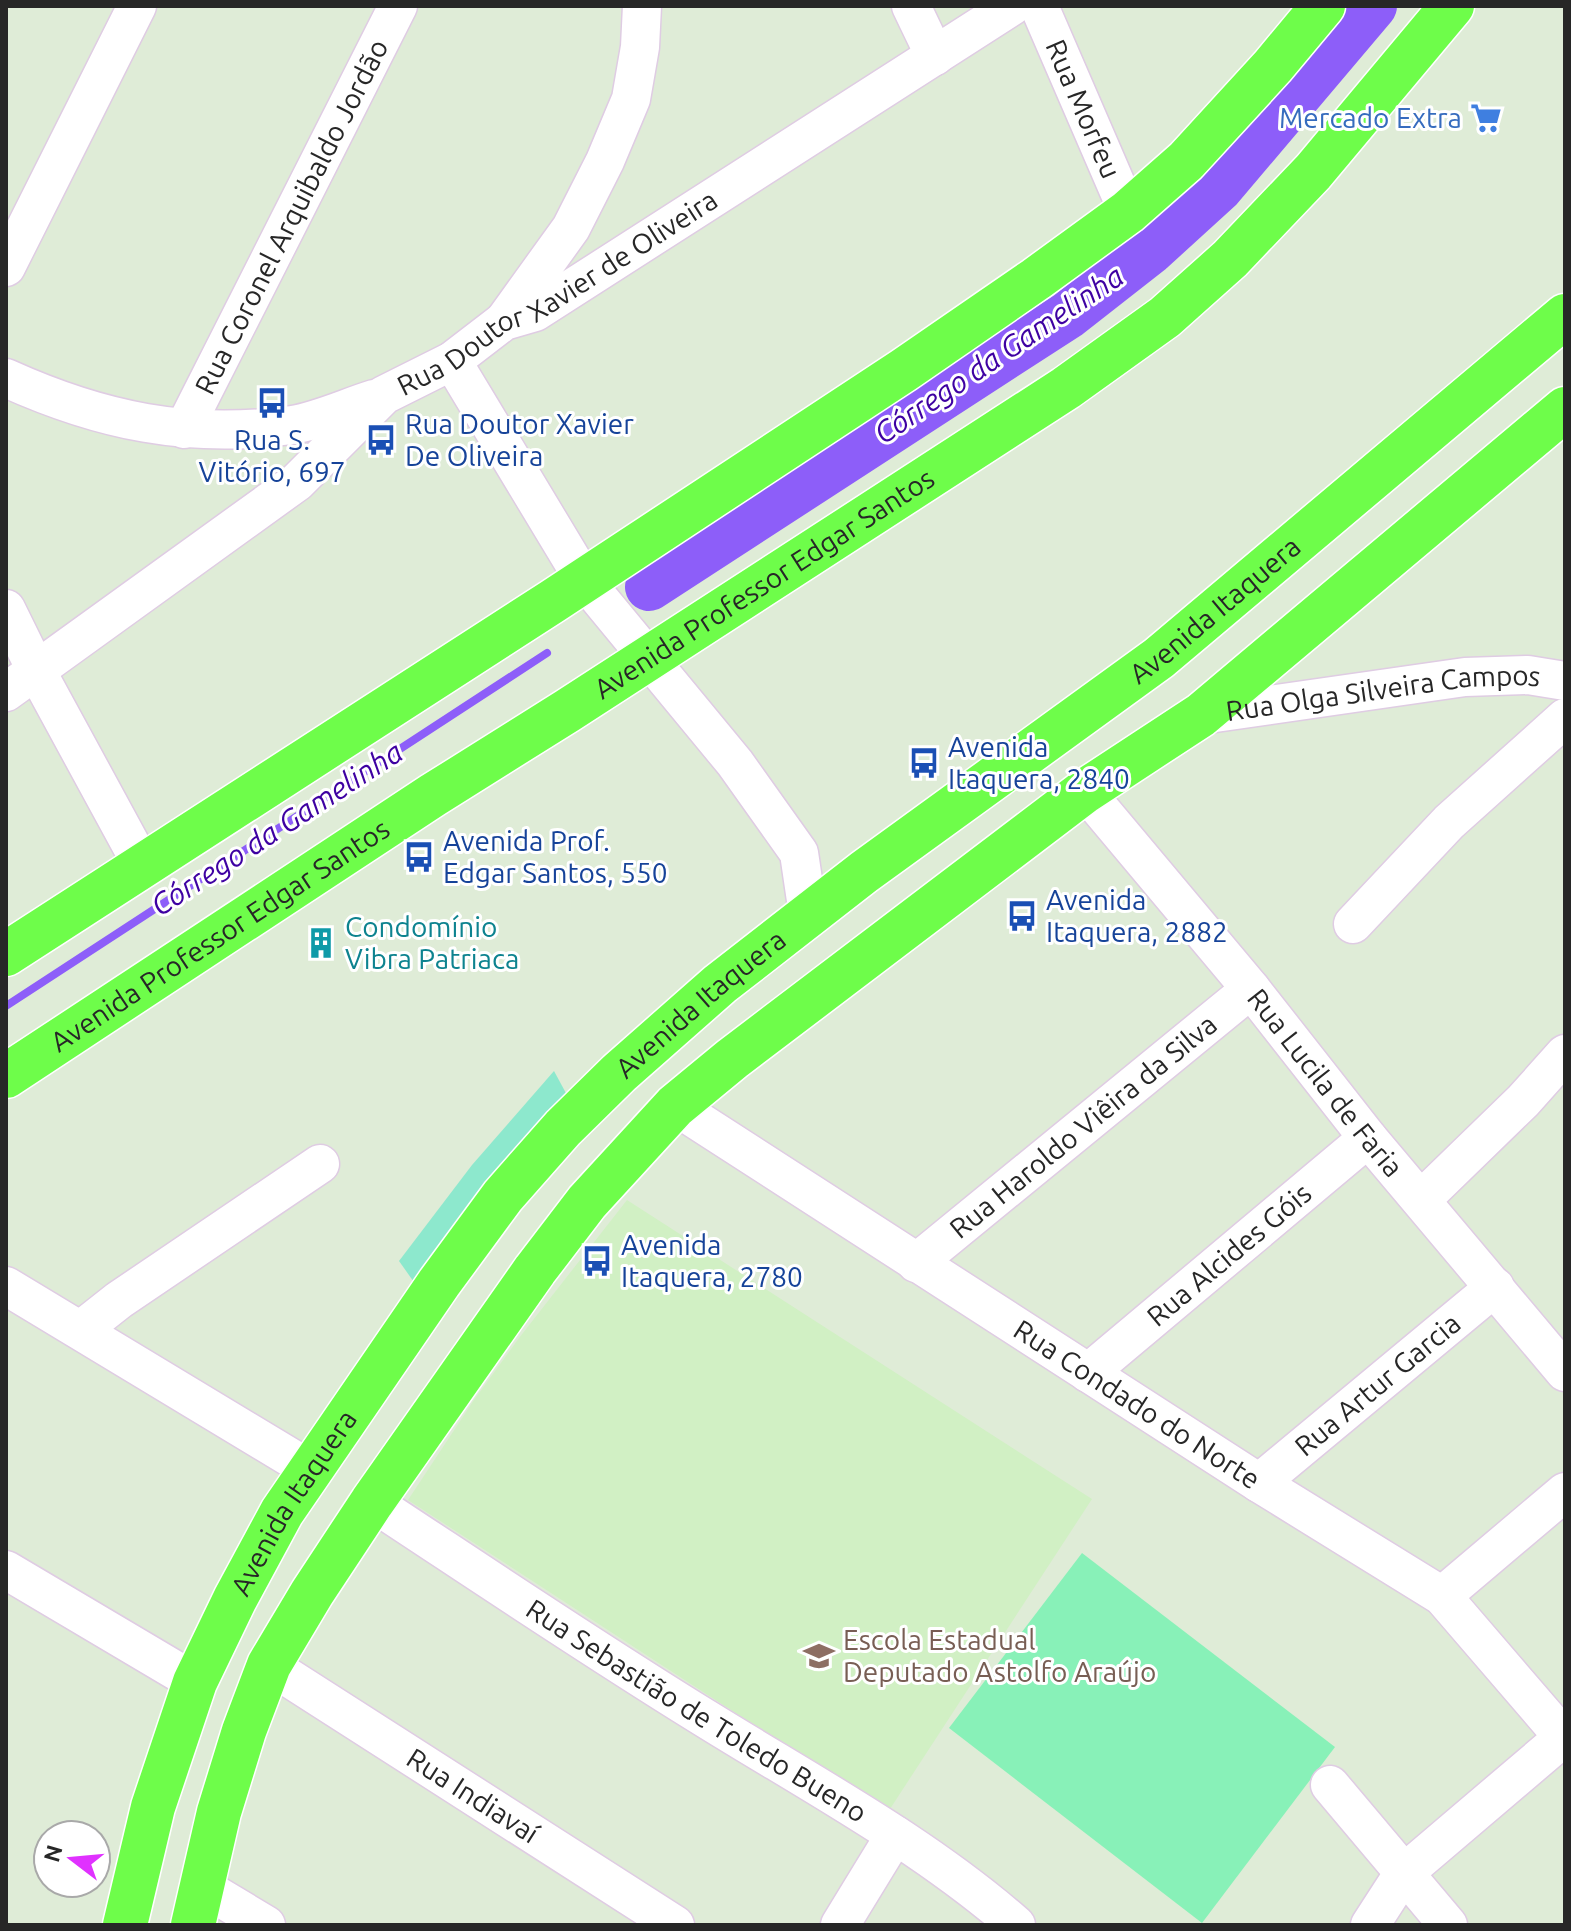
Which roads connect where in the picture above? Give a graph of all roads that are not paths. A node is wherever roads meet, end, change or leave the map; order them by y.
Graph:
1 (137, 6) edge
2 (398, 6) edge
3 (642, 6) edge
4 (911, 6) edge
5 (1012, 6) edge
6 (1039, 6) edge
7 (1323, 6) edge
8 (1452, 6) edge
9 (935, 56) junction
10 (1128, 212) junction
11 (6, 267) edge
12 (1565, 316) edge
13 (504, 321) junction
14 (452, 361) junction
15 (6, 378) edge
16 (384, 395) junction
17 (1565, 409) edge
18 (184, 429) junction
19 (584, 580) junction
20 (6, 609) edge
21 (647, 658) junction
22 (37, 672) junction
23 (1565, 681) edge
24 (6, 692) edge
25 (1201, 715) junction
26 (1565, 718) edge
27 (1085, 791) junction
28 (799, 853) junction
29 (143, 867) junction
30 (855, 879) junction
31 (808, 914) junction
32 (1353, 924) dead end
33 (6, 954) edge
34 (1251, 989) junction
35 (1565, 1054) edge
36 (6, 1076) edge
37 (675, 1106) junction
38 (1368, 1138) junction
39 (320, 1164) dead end
40 (1422, 1199) junction
41 (916, 1263) junction
42 (6, 1286) edge
43 (1495, 1287) junction
44 (81, 1330) junction
45 (1565, 1372) edge
46 (1088, 1373) junction
47 (311, 1470) junction
48 (1259, 1483) junction
49 (1565, 1492) edge
50 (372, 1502) junction
51 (6, 1570) edge
52 (1442, 1596) junction
53 (269, 1665) junction
54 (195, 1682) junction
55 (1564, 1738) edge
56 (1330, 1785) dead end
57 (895, 1835) junction
58 (1403, 1874) junction
59 (197, 1905) edge
60 (125, 1925) edge
61 (266, 1925) edge
62 (675, 1925) edge
63 (840, 1925) edge
64 (1016, 1925) edge
65 (1370, 1925) edge
66 (1448, 1925) edge

1 - 11 street
2 - 18 street, Rua Coronel Arquibaldo Jordão
3 - 13 street
4 - 9 street
5 - 9 street, Rua Doutor Xavier de Oliveira
6 - 10 street, Rua Morfeu
7 - 10 main road
8 - 21 main road, Avenida Professor Edgar Santos
9 - 13 street, Rua Doutor Xavier de Oliveira
10 - 19 main road
12 - 30 main road, Avenida Itaquera
13 - 14 street, Rua Doutor Xavier de Oliveira
14 - 16 street, Rua Doutor Xavier de Oliveira
14 - 19 street
15 - 18 street
16 - 18 street
16 - 22 street, Rua Doutor Xavier de Oliveira
17 - 25 main road
19 - 21 street
19 - 29 main road
20 - 22 street
21 - 28 street
21 - 36 main road, Avenida Professor Edgar Santos
22 - 24 street, Rua Doutor Xavier de Oliveira
22 - 29 street
23 - 25 street, Rua Olga Silveira Campos
25 - 27 main road
26 - 32 street
27 - 34 street, Rua Lucila de Faria
27 - 37 main road
28 - 30 street
28 - 31 street
29 - 33 main road
30 - 31 main road, Avenida Itaquera
31 - 47 main road, Avenida Itaquera
34 - 38 street, Rua Lucila de Faria
34 - 41 street, Rua Haroldo Viêira da Silva
35 - 40 street
37 - 41 street, Rua Condado do Norte
37 - 50 main road
38 - 40 street, Rua Lucila de Faria
38 - 46 street, Rua Alcides Góis
39 - 44 street
40 - 43 street, Rua Lucila de Faria
41 - 46 street, Rua Condado do Norte
42 - 44 street
43 - 45 street, Rua Lucila de Faria
43 - 48 street, Rua Artur Garcia
44 - 47 street
46 - 48 street, Rua Condado do Norte
47 - 54 main road, Avenida Itaquera
48 - 52 street, Rua Condado do Norte
49 - 52 street
50 - 53 main road
50 - 57 street, Rua Sebastião de Toledo Bueno
51 - 54 street
52 - 55 street, Rua Condado do Norte
53 - 59 main road
53 - 62 street, Rua Indiavaí
54 - 60 main road, Avenida Itaquera
55 - 58 street
56 - 58 street
57 - 63 street
57 - 64 street, Rua Sebastião de Toledo Bueno
58 - 65 street
58 - 66 street
59 - 61 street

